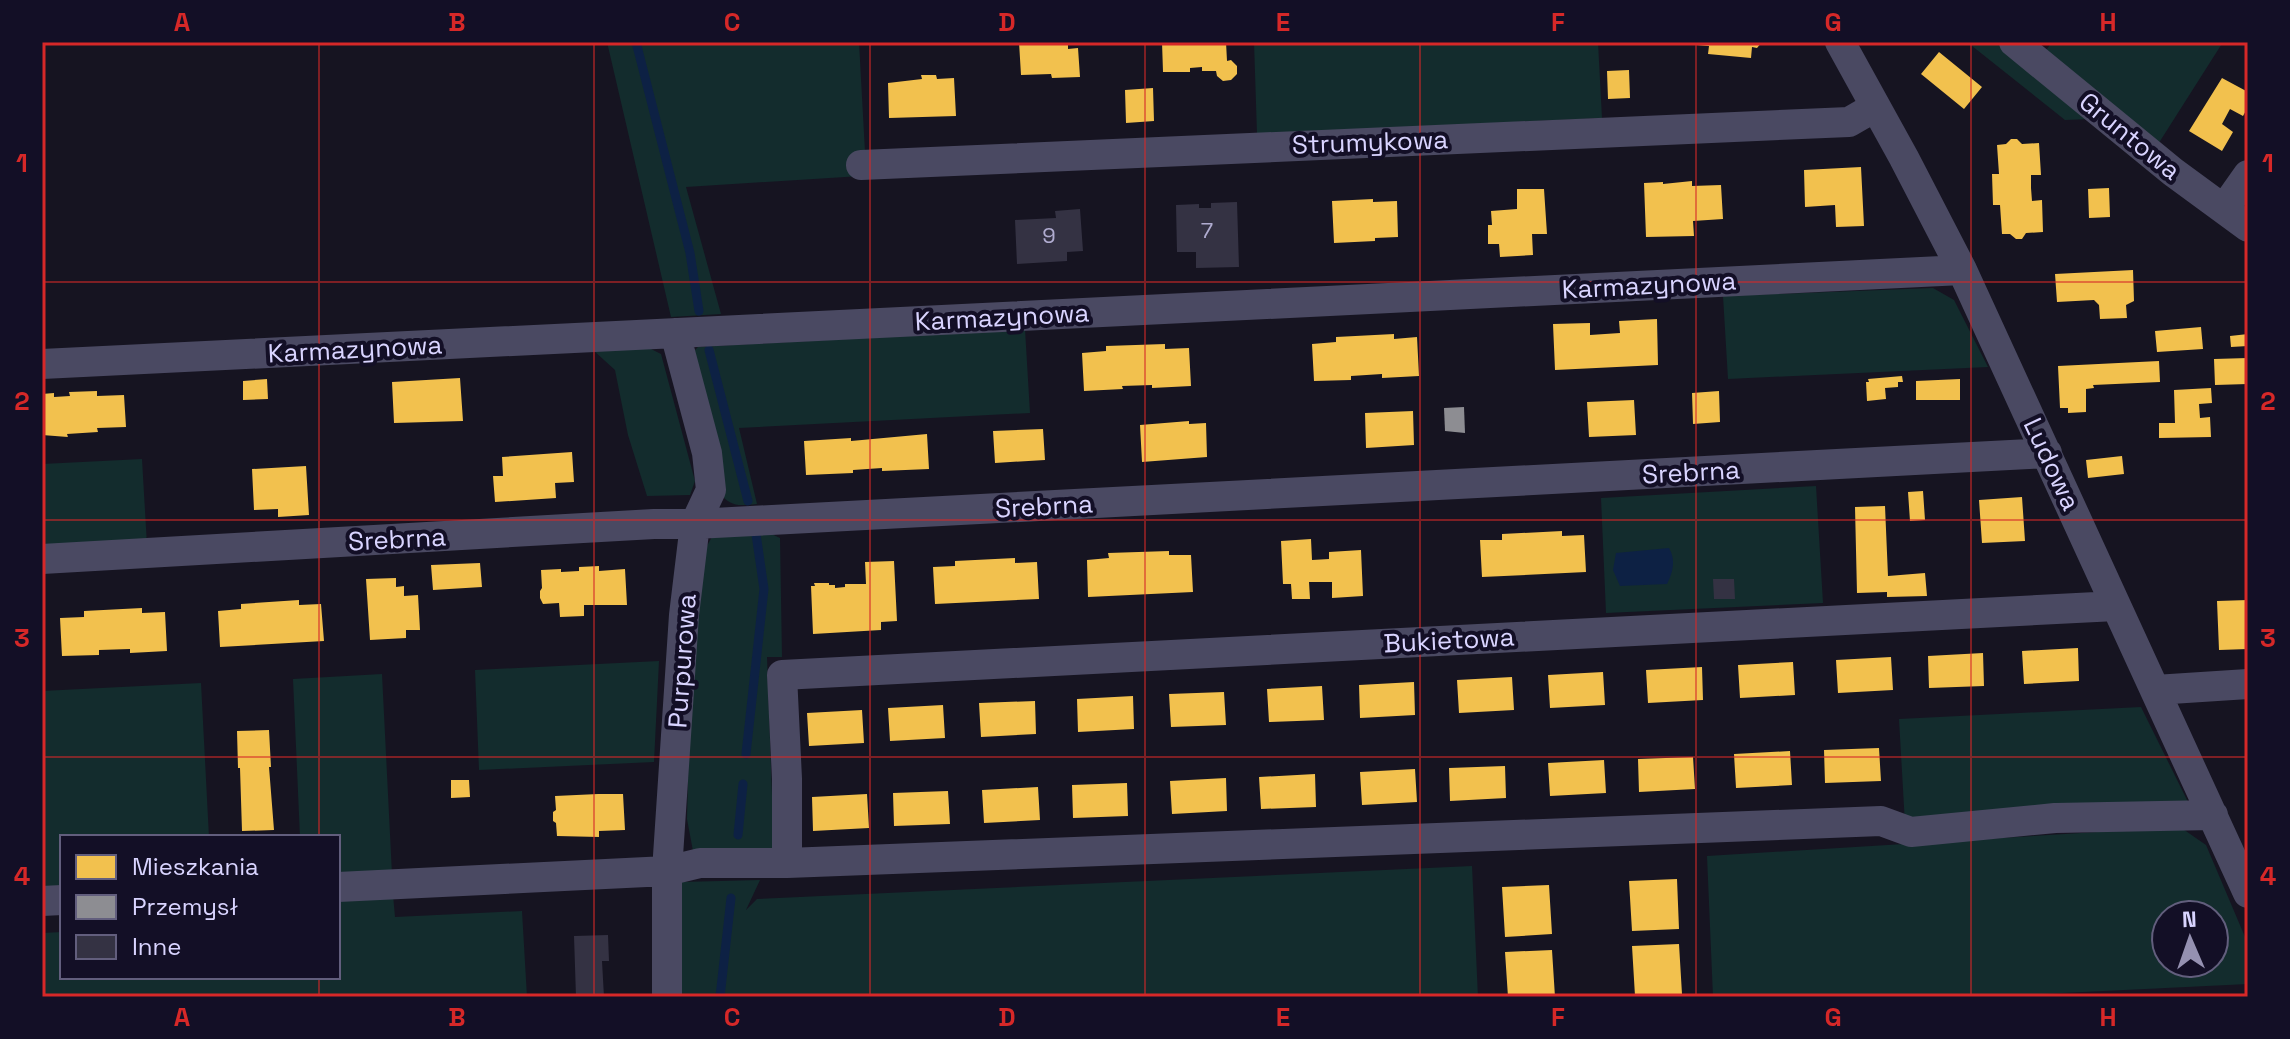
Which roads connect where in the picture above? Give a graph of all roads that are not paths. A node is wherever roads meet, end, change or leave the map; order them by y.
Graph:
1 (1840, 42) edge
2 (2014, 42) edge
3 (1875, 107) junction
4 (861, 165) dead end
5 (2248, 175) edge
6 (2236, 218) edge
7 (1962, 270) junction
8 (675, 333) junction
9 (42, 364) edge
10 (2047, 453) junction
11 (695, 524) junction
12 (42, 559) edge
13 (2116, 606) junction
14 (2248, 684) edge
15 (2155, 690) junction
16 (2213, 815) junction
17 (787, 863) junction
18 (667, 871) junction
19 (340, 887) edge
20 (2248, 893) edge
21 (667, 997) edge

1 - 3 street, Ludowa
2 - 6 street, Gruntowa
3 - 4 street, Strumykowa
3 - 7 street, Ludowa
5 - 6 street
7 - 8 street, Karmazynowa
7 - 10 street, Ludowa
8 - 9 street, Karmazynowa
8 - 11 street, Purpurowa
10 - 11 street, Srebrna
10 - 13 street, Ludowa
11 - 12 street, Srebrna
11 - 18 street, Purpurowa
13 - 15 street, Ludowa
13 - 17 street, Bukietowa
14 - 15 street
15 - 16 street, Ludowa
16 - 17 street
16 - 20 street, Ludowa
17 - 18 street
18 - 19 street
18 - 21 street, Purpurowa

